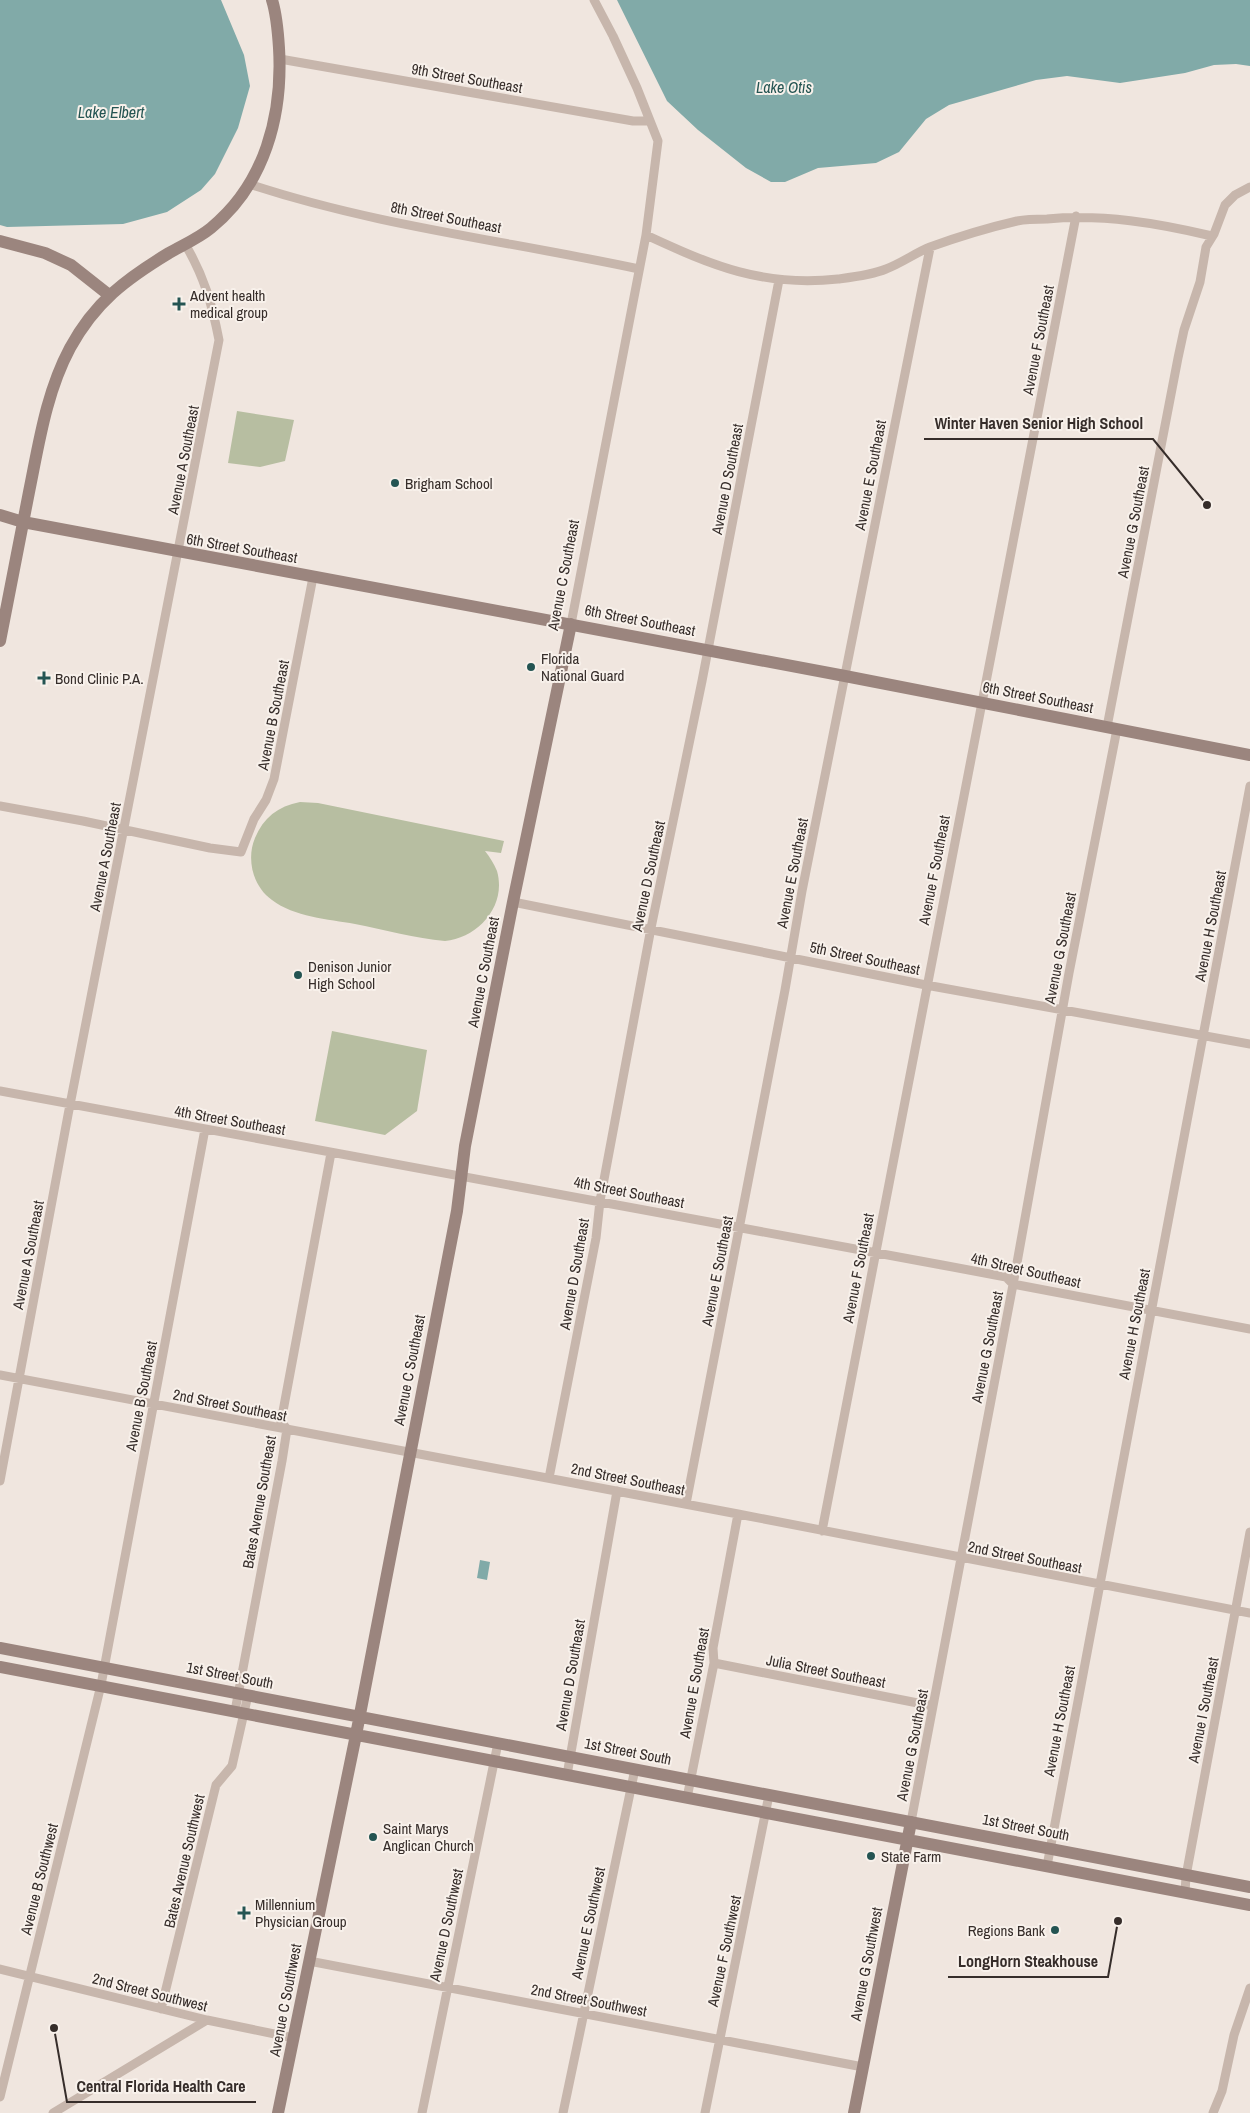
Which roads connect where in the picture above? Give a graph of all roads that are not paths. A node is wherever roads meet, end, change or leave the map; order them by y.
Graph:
1 (272, 0) edge
2 (594, 0) edge
3 (280, 59) junction
4 (650, 121) junction
5 (249, 184) junction
6 (1250, 187) edge
7 (1076, 216) junction
8 (646, 235) junction
9 (1212, 236) junction
10 (0, 241) edge
11 (185, 244) junction
12 (930, 248) junction
13 (640, 269) junction
14 (779, 280) junction
15 (108, 295) junction
16 (0, 515) edge
17 (23, 522) junction
18 (179, 553) junction
19 (313, 577) junction
20 (571, 624) junction
21 (0, 640) edge
22 (708, 650) junction
23 (845, 676) junction
24 (981, 702) junction
25 (1112, 728) junction
26 (1250, 755) edge
27 (1250, 786) edge
28 (0, 806) edge
29 (125, 829) junction
30 (513, 902) junction
31 (651, 928) junction
32 (790, 957) junction
33 (926, 985) junction
34 (1063, 1010) junction
35 (1207, 1036) junction
36 (1250, 1044) edge
37 (0, 1091) edge
38 (71, 1104) junction
39 (205, 1129) junction
40 (332, 1152) junction
41 (462, 1176) junction
42 (600, 1201) junction
43 (739, 1226) junction
44 (875, 1253) junction
45 (1013, 1284) junction
46 (1151, 1310) junction
47 (1250, 1329) edge
48 (0, 1375) edge
49 (19, 1379) junction
50 (154, 1404) junction
51 (287, 1429) junction
52 (410, 1452) junction
53 (549, 1478) junction
54 (0, 1480) edge
55 (618, 1491) junction
56 (686, 1504) junction
57 (738, 1514) junction
58 (822, 1531) junction
59 (1250, 1532) edge
60 (960, 1558) junction
61 (1099, 1585) junction
62 (1235, 1611) junction
63 (1250, 1614) edge
64 (0, 1648) edge
65 (714, 1663) junction
66 (0, 1667) edge
67 (104, 1668) junction
68 (101, 1685) junction
69 (243, 1694) junction
70 (933, 1706) junction
71 (240, 1712) junction
72 (359, 1717) junction
73 (356, 1734) junction
74 (498, 1743) junction
75 (570, 1757) junction
76 (494, 1762) junction
77 (635, 1769) junction
78 (567, 1775) junction
79 (691, 1780) junction
80 (631, 1787) junction
81 (769, 1795) junction
82 (687, 1798) junction
83 (766, 1813) junction
84 (911, 1822) junction
85 (907, 1840) junction
86 (1050, 1848) junction
87 (1047, 1866) junction
88 (1186, 1876) junction
89 (1250, 1887) edge
90 (1184, 1893) junction
91 (1250, 1905) edge
92 (309, 1961) junction
93 (0, 1969) edge
94 (30, 1976) junction
95 (448, 1987) junction
96 (1250, 1988) edge
97 (161, 2009) junction
98 (583, 2013) junction
99 (208, 2020) junction
100 (294, 2038) junction
101 (719, 2039) junction
102 (863, 2067) junction
103 (0, 2097) edge
104 (53, 2113) edge
105 (278, 2113) edge
106 (422, 2113) edge
107 (563, 2113) edge
108 (705, 2113) edge
109 (854, 2113) edge
110 (1213, 2113) edge

1 - 3 main road
2 - 4 street, Avenue C Southeast
3 - 4 street, 9th Street Southeast
3 - 5 main road
4 - 8 street, Avenue C Southeast
5 - 11 main road
5 - 13 street, 8th Street Southeast
6 - 9 street, Avenue G Southeast
7 - 9 street
7 - 12 street
7 - 24 street, Avenue F Southeast
8 - 13 street, Avenue C Southeast
8 - 14 street
9 - 25 street, Avenue G Southeast
10 - 15 main road
11 - 15 main road
11 - 18 street, Avenue A Southeast
12 - 14 street
12 - 23 street, Avenue E Southeast
13 - 20 street, Avenue C Southeast
14 - 22 street, Avenue D Southeast
15 - 17 main road
16 - 17 main road, 6th Street Southeast
17 - 18 main road, 6th Street Southeast
17 - 21 main road
18 - 19 main road, 6th Street Southeast
18 - 29 street, Avenue A Southeast
19 - 20 main road, 6th Street Southeast
19 - 29 street, Avenue B Southeast
20 - 22 main road, 6th Street Southeast
20 - 30 main road, Avenue C Southeast
22 - 23 main road, 6th Street Southeast
22 - 31 street, Avenue D Southeast
23 - 24 main road, 6th Street Southeast
23 - 32 street, Avenue E Southeast
24 - 25 main road, 6th Street Southeast
24 - 33 street, Avenue F Southeast
25 - 26 main road, 6th Street Southeast
25 - 34 street, Avenue G Southeast
27 - 35 street, Avenue H Southeast
28 - 29 street
29 - 38 street, Avenue A Southeast
30 - 31 street, 5th Street Southeast
30 - 41 main road, Avenue C Southeast
31 - 32 street, 5th Street Southeast
31 - 42 street, Avenue D Southeast
32 - 33 street, 5th Street Southeast
32 - 43 street, Avenue E Southeast
33 - 34 street, 5th Street Southeast
33 - 44 street, Avenue F Southeast
34 - 35 street, 5th Street Southeast
34 - 45 street, Avenue G Southeast
35 - 36 street, 5th Street Southeast
35 - 46 street, Avenue H Southeast
37 - 38 street, 4th Street Southeast
38 - 39 street, 4th Street Southeast
38 - 49 street, Avenue A Southeast
39 - 40 street, 4th Street Southeast
39 - 50 street, Avenue B Southeast
40 - 41 street, 4th Street Southeast
40 - 51 street, Bates Avenue Southeast
41 - 42 street, 4th Street Southeast
41 - 52 main road, Avenue C Southeast
42 - 43 street, 4th Street Southeast
42 - 53 street, Avenue D Southeast
43 - 44 street, 4th Street Southeast
43 - 56 street, Avenue E Southeast
44 - 45 street, 4th Street Southeast
44 - 58 street, Avenue F Southeast
45 - 46 street, 4th Street Southeast
45 - 60 street, Avenue G Southeast
46 - 47 street, 4th Street Southeast
46 - 61 street, Avenue H Southeast
48 - 49 street, 2nd Street Southeast
49 - 50 street, 2nd Street Southeast
49 - 54 street, Avenue A Southeast
50 - 51 street, 2nd Street Southeast
50 - 67 street, Avenue B Southeast
51 - 52 street, 2nd Street Southeast
51 - 69 street, Bates Avenue Southeast
52 - 53 street, 2nd Street Southeast
52 - 72 main road, Avenue C Southeast
53 - 55 street, 2nd Street Southeast
55 - 56 street, 2nd Street Southeast
55 - 75 street, Avenue D Southeast
56 - 57 street, 2nd Street Southeast
57 - 58 street, 2nd Street Southeast
57 - 65 street, Avenue E Southeast
58 - 60 street, 2nd Street Southeast
59 - 62 street, Avenue I Southeast
60 - 61 street, 2nd Street Southeast
60 - 70 street, Avenue G Southeast
61 - 62 street, 2nd Street Southeast
61 - 86 street, Avenue H Southeast
62 - 63 street, 2nd Street Southeast
62 - 88 street, Avenue I Southeast
64 - 67 main road, 1st Street South
65 - 70 street, Julia Street Southeast
65 - 79 street, Avenue E Southeast
66 - 68 main road
67 - 68 street, Avenue B Southwest
67 - 69 main road, 1st Street South
68 - 71 main road
68 - 94 street, Avenue B Southwest
69 - 71 street, Bates Avenue Southeast
69 - 72 main road, 1st Street South
70 - 84 street, Avenue G Southeast
71 - 73 main road
71 - 97 street, Bates Avenue Southwest
72 - 73 main road, Avenue C Southwest
72 - 74 main road, 1st Street South
73 - 76 main road
73 - 92 main road, Avenue C Southwest
74 - 75 main road, 1st Street South
74 - 76 street, Avenue D Southwest
75 - 77 main road, 1st Street South
75 - 78 street, Avenue D Southeast
76 - 78 main road
76 - 95 street, Avenue D Southwest
77 - 79 main road, 1st Street South
77 - 80 street, Avenue E Southwest
78 - 80 main road
79 - 81 main road, 1st Street South
79 - 82 street, Avenue E Southeast
80 - 82 main road
80 - 98 street, Avenue E Southwest
81 - 83 street, Avenue F Southwest
81 - 84 main road, 1st Street South
82 - 83 main road
83 - 85 main road
83 - 101 street, Avenue F Southwest
84 - 85 main road, Avenue G Southwest
84 - 86 main road, 1st Street South
85 - 87 main road
85 - 102 main road, Avenue G Southwest
86 - 87 street, Avenue H Southeast
86 - 88 main road, 1st Street South
87 - 90 main road
88 - 89 main road, 1st Street South
88 - 90 street, Avenue I Southeast
90 - 91 main road
92 - 95 street, 2nd Street Southwest
92 - 100 main road, Avenue C Southwest
93 - 94 street, 2nd Street Southwest
94 - 97 street, 2nd Street Southwest
94 - 103 street, Avenue B Southwest
95 - 98 street, 2nd Street Southwest
95 - 106 street, Avenue D Southwest
96 - 110 street
97 - 99 street, 2nd Street Southwest
98 - 101 street, 2nd Street Southwest
98 - 107 street, Avenue E Southwest
99 - 100 street, 2nd Street Southwest
99 - 104 street
100 - 105 main road, Avenue C Southwest
101 - 102 street, 2nd Street Southwest
101 - 108 street, Avenue F Southwest
102 - 109 main road, Avenue G Southwest

